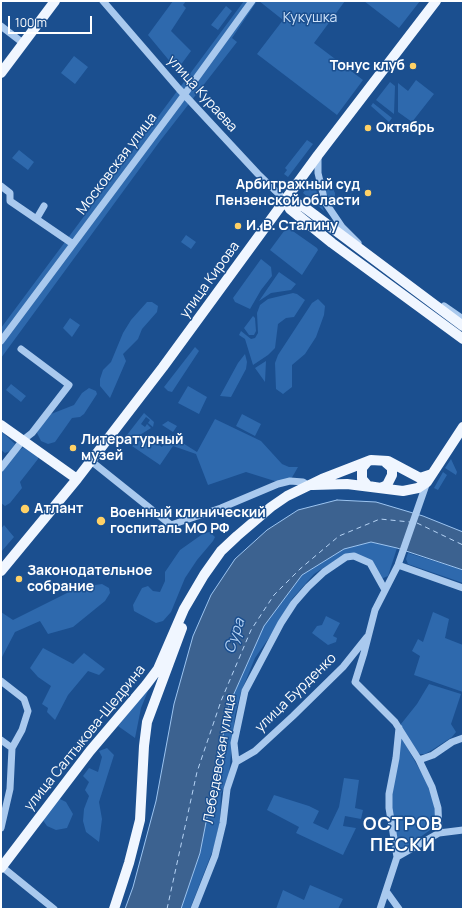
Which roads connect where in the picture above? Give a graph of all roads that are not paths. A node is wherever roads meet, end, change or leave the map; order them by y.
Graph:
1 (55, 1) edge
2 (103, 1) edge
3 (252, 1) edge
4 (436, 1) edge
5 (1, 26) edge
6 (23, 43) junction
7 (1, 73) edge
8 (184, 94) junction
9 (318, 155) junction
10 (1, 186) edge
11 (285, 200) junction
12 (44, 206) dead end
13 (37, 218) junction
14 (72, 244) junction
15 (463, 319) edge
16 (463, 326) edge
17 (463, 339) edge
18 (1, 341) edge
19 (20, 349) dead end
20 (1, 425) edge
21 (461, 433) edge
22 (23, 440) junction
23 (384, 460) junction
24 (91, 461) junction
25 (367, 462) junction
26 (1, 468) edge
27 (429, 478) junction
28 (77, 479) junction
29 (309, 486) junction
30 (376, 488) junction
31 (398, 565) junction
32 (1, 571) edge
33 (463, 588) edge
34 (385, 590) junction
35 (196, 591) junction
36 (368, 636) junction
37 (1, 681) edge
38 (399, 728) junction
39 (463, 738) edge
40 (1, 740) edge
41 (12, 748) junction
42 (419, 760) junction
43 (236, 762) junction
44 (1, 828) edge
45 (463, 830) edge
46 (439, 833) junction
47 (397, 857) junction
48 (1, 867) edge
49 (386, 891) junction
50 (54, 909) edge
51 (114, 909) edge
52 (194, 909) edge
53 (380, 909) edge
54 (399, 909) edge

1 - 6 main road
2 - 8 street, улица Кураева
3 - 8 street, Московская улица
4 - 9 main road, улица Кирова
5 - 6 street
6 - 7 main road
8 - 11 street, улица Кураева
8 - 14 street, Московская улица
9 - 11 main road, улица Кирова
9 - 15 street
10 - 13 street
11 - 16 main road
11 - 17 main road
11 - 24 main road, улица Кирова
12 - 13 street
13 - 14 street
14 - 18 street, Московская улица
19 - 22 street
20 - 22 main road
21 - 27 main road
22 - 26 street
22 - 28 main road
23 - 25 main road
23 - 27 main road
23 - 30 main road
24 - 28 main road, улица Кирова
24 - 29 street
25 - 29 main road, улица Салтыкова-Щедрина
25 - 30 main road
27 - 30 main road
27 - 31 street, улица Бурденко
28 - 32 main road, улица Кирова
29 - 30 main road
29 - 35 main road, улица Салтыкова-Щедрина
31 - 33 street
31 - 34 street, улица Бурденко
34 - 36 street, улица Бурденко
34 - 43 street, Лебедевская улица
35 - 48 main road, улица Салтыкова-Щедрина
35 - 51 main road
36 - 38 street, улица Бурденко
36 - 43 street, улица Бурденко
37 - 41 street
38 - 42 street, улица Бурденко
38 - 47 street
39 - 42 street
40 - 41 street
41 - 44 street
42 - 46 street, улица Бурденко
43 - 52 street, Лебедевская улица
45 - 46 street
46 - 47 street
47 - 49 street
48 - 50 street
49 - 53 street
49 - 54 street

